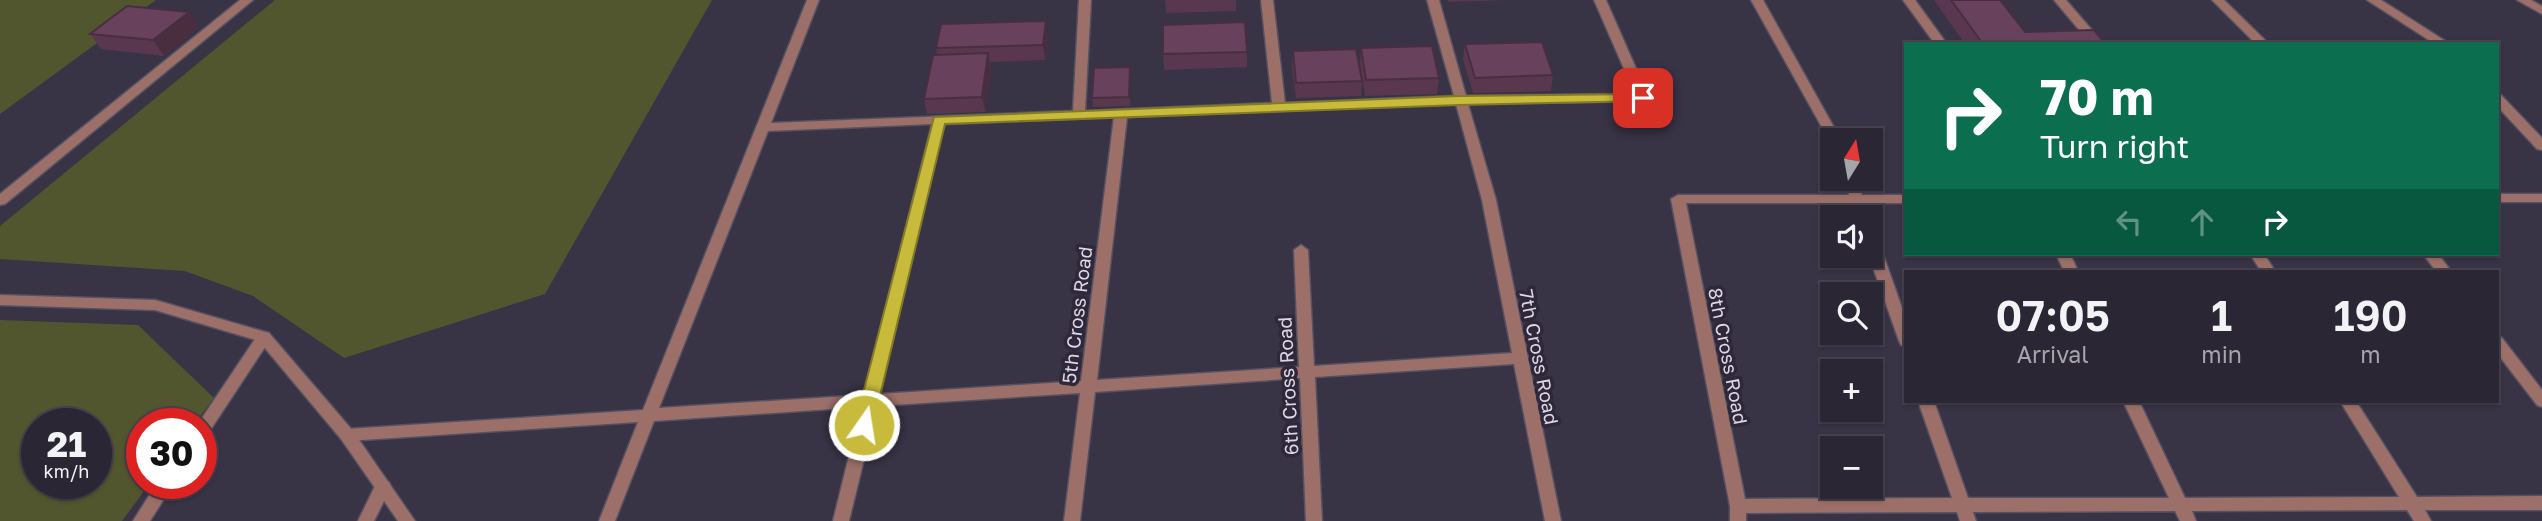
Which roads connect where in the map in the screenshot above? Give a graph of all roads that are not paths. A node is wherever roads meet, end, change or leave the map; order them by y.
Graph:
1 (247, 0) edge
2 (813, 0) edge
3 (1085, 0) edge
4 (1266, 0) edge
5 (1433, 0) edge
6 (1600, 0) edge
7 (1756, 0) edge
8 (1909, 0) edge
9 (2060, 0) edge
10 (2218, 0) edge
11 (2373, 0) edge
12 (2523, 0) edge
13 (2542, 11) edge
14 (1940, 42) edge
15 (2096, 42) edge
16 (2261, 42) edge
17 (2441, 42) edge
18 (1459, 100) junction
19 (2499, 100) edge
20 (1279, 107) junction
21 (1121, 113) junction
22 (1079, 115) junction
23 (939, 120) junction
24 (765, 127) junction
25 (1828, 128) edge
26 (2542, 146) edge
27 (1854, 191) edge
28 (2499, 198) edge
29 (2542, 198) edge
30 (1857, 199) junction
31 (1904, 199) edge
32 (0, 201) edge
33 (1859, 205) edge
34 (1301, 250) dead end
35 (2432, 256) edge
36 (1881, 268) edge
37 (2443, 270) edge
38 (0, 300) edge
39 (1904, 335) edge
40 (264, 337) junction
41 (2499, 345) edge
42 (1520, 358) junction
43 (1307, 373) junction
44 (1088, 387) junction
45 (869, 401) junction
46 (2542, 401) edge
47 (1927, 403) edge
48 (2133, 403) edge
49 (2349, 403) edge
50 (216, 408) edge
51 (649, 416) junction
52 (347, 435) junction
53 (383, 488) junction
54 (155, 499) edge
55 (2412, 503) junction
56 (2542, 503) edge
57 (2180, 504) junction
58 (1965, 513) edge
59 (1738, 514) edge
60 (141, 521) edge
61 (366, 521) edge
62 (407, 521) edge
63 (607, 521) edge
64 (841, 521) edge
65 (1072, 521) edge
66 (1314, 521) edge
67 (1553, 521) edge
68 (2188, 521) edge
69 (2423, 521) edge

1 - 32 street
2 - 24 street
3 - 22 street
4 - 20 street
5 - 18 street, 7th Cross Road
6 - 18 street
7 - 25 street
8 - 14 street
9 - 15 street
10 - 16 street
11 - 17 street
12 - 13 street
18 - 20 street
18 - 42 street, 7th Cross Road
19 - 26 street
20 - 21 street
21 - 22 street
21 - 44 street, 5th Cross Road
22 - 23 street
23 - 24 street
23 - 45 street
24 - 51 street
27 - 30 street
28 - 29 street
30 - 31 street
30 - 33 street
30 - 59 street, 8th Cross Road
34 - 43 street, 6th Cross Road
35 - 37 street
36 - 39 street
38 - 40 street
40 - 50 street
40 - 52 street
41 - 46 street
42 - 43 street
42 - 67 street, 7th Cross Road
43 - 44 street
43 - 66 street, 6th Cross Road
44 - 45 street
44 - 65 street, 5th Cross Road
45 - 51 street
45 - 64 street
47 - 58 street
48 - 57 street
49 - 55 street
51 - 52 street
51 - 63 street
52 - 53 street
53 - 61 street
53 - 62 street
54 - 60 street
55 - 56 street
55 - 57 street
55 - 69 street
57 - 58 street
57 - 68 street
58 - 59 street

